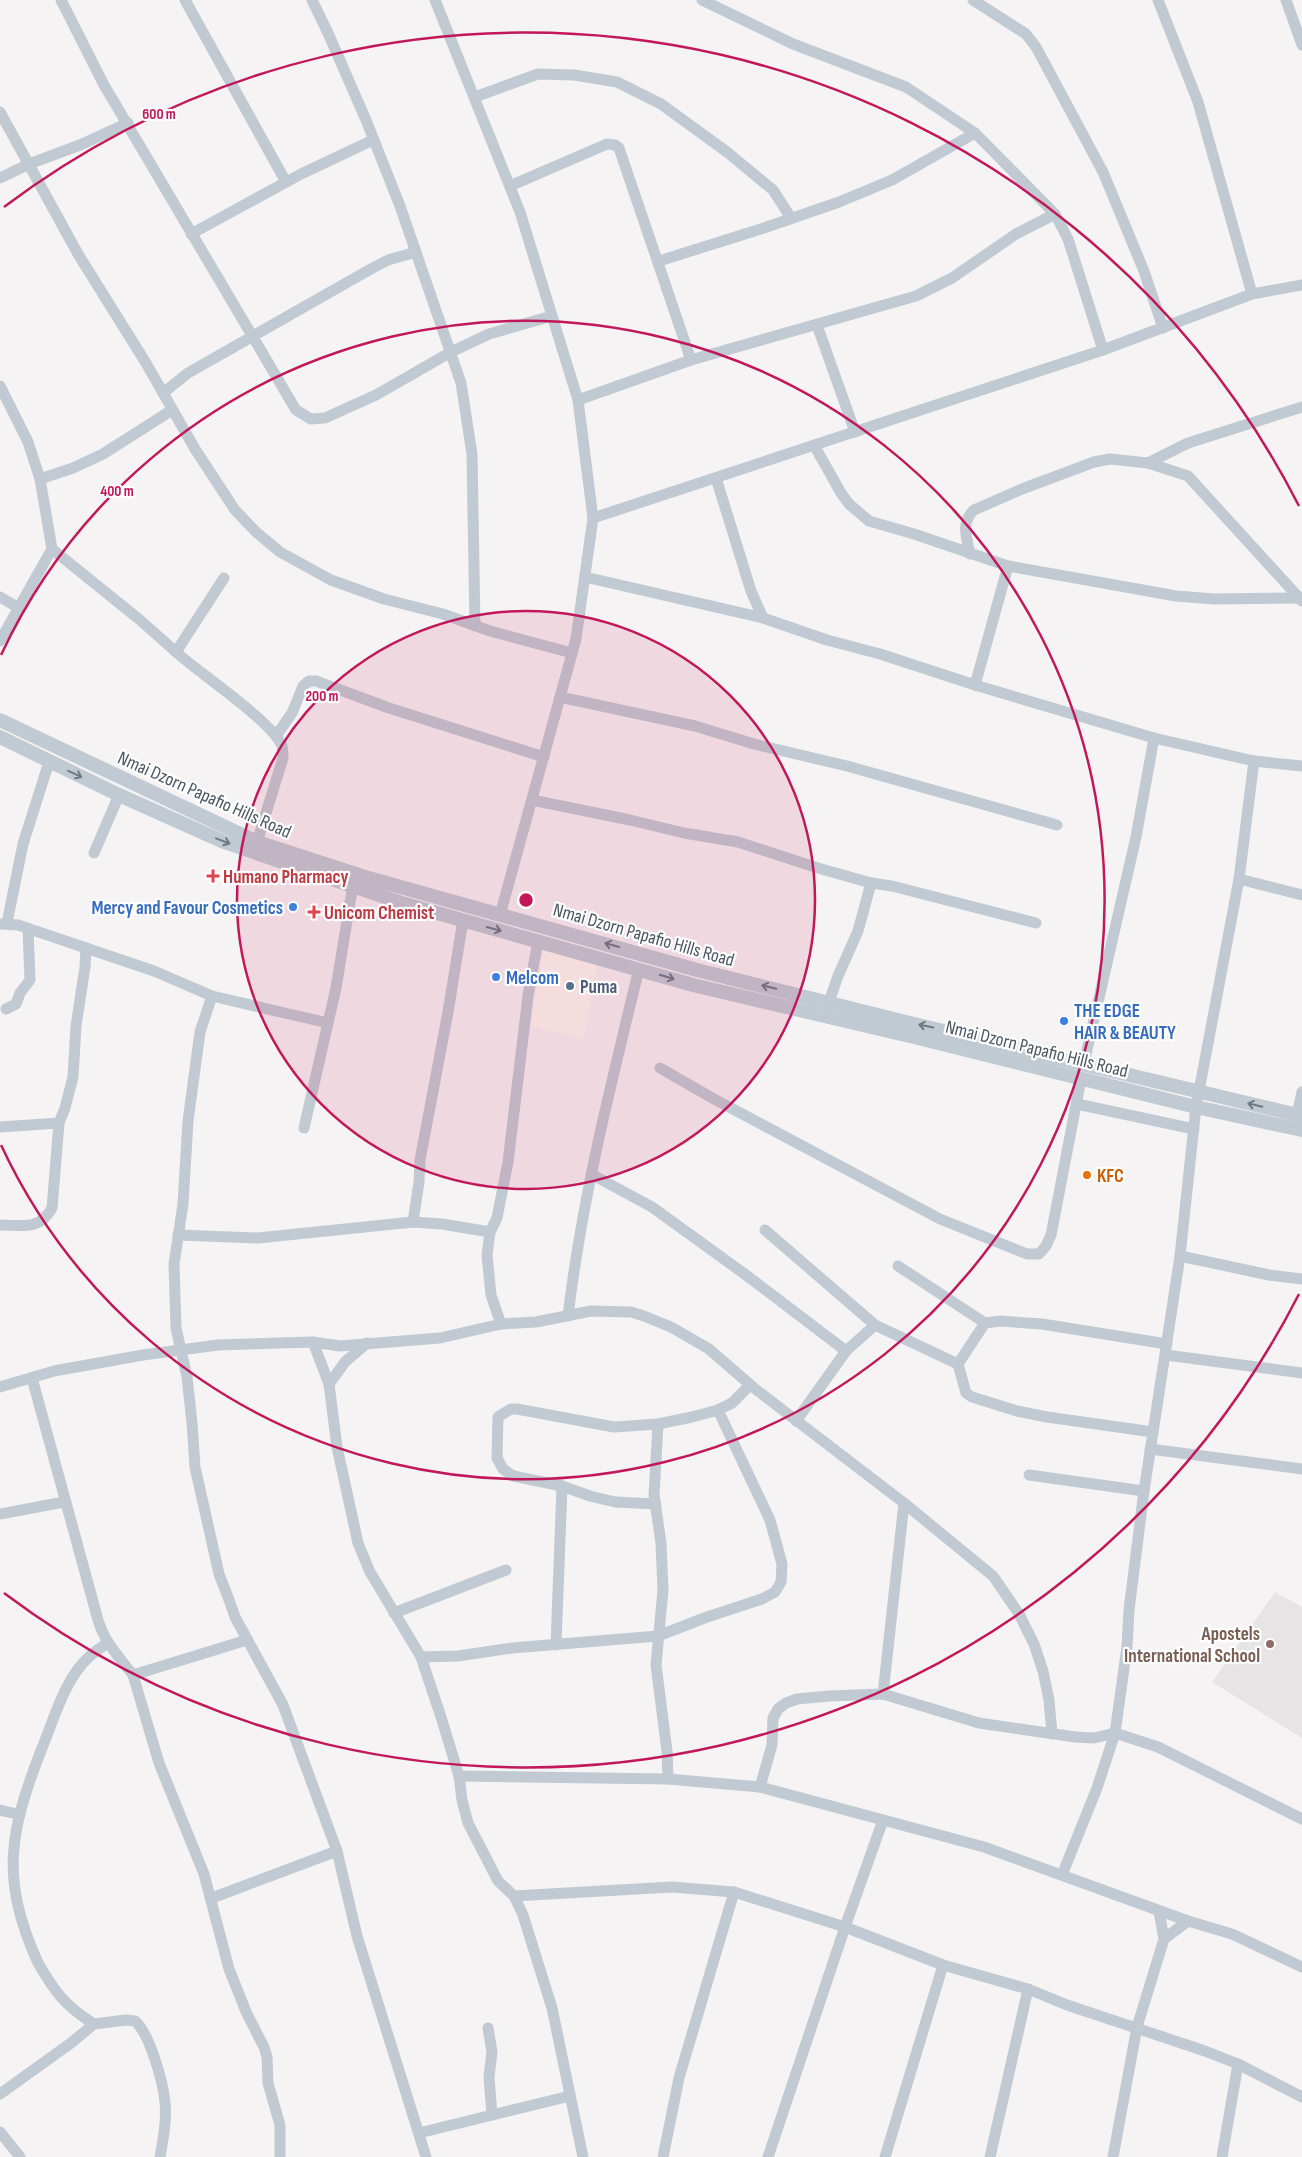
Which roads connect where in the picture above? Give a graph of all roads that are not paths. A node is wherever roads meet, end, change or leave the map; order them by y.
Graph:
1 (75, 0) edge
2 (185, 0) edge
3 (312, 0) edge
4 (702, 0) edge
5 (973, 0) edge
6 (1158, 0) edge
7 (1286, 0) edge
8 (439, 1) edge
9 (63, 3) edge
10 (1296, 11) edge
11 (1302, 45) edge
12 (475, 97) junction
13 (0, 112) edge
14 (128, 123) junction
15 (976, 133) junction
16 (373, 140) junction
17 (29, 164) junction
18 (0, 178) edge
19 (286, 182) junction
20 (510, 186) junction
21 (1055, 214) junction
22 (792, 218) junction
23 (191, 234) junction
24 (416, 252) junction
25 (658, 261) junction
26 (1302, 284) edge
27 (1252, 294) junction
28 (552, 316) junction
29 (817, 325) junction
30 (1163, 328) junction
31 (252, 336) junction
32 (1103, 350) junction
33 (451, 352) junction
34 (691, 360) junction
35 (0, 386) edge
36 (162, 393) junction
37 (578, 400) junction
38 (1302, 407) edge
39 (172, 410) junction
40 (855, 432) junction
41 (814, 445) junction
42 (1148, 463) junction
43 (716, 478) junction
44 (40, 479) junction
45 (593, 518) junction
46 (52, 549) junction
47 (970, 554) junction
48 (1008, 566) junction
49 (585, 577) junction
50 (224, 578) dead end
51 (0, 597) edge
52 (1301, 600) edge
53 (19, 608) junction
54 (763, 618) junction
55 (475, 626) junction
56 (0, 641) edge
57 (176, 652) junction
58 (572, 653) junction
59 (975, 685) junction
60 (560, 697) junction
61 (0, 720) edge
62 (276, 736) junction
63 (0, 737) edge
64 (1154, 738) junction
65 (544, 757) junction
66 (49, 762) junction
67 (1254, 762) junction
68 (1302, 766) edge
69 (119, 795) junction
70 (532, 800) junction
71 (1057, 825) dead end
72 (257, 842) junction
73 (94, 853) dead end
74 (1239, 879) junction
75 (354, 880) junction
76 (871, 883) junction
77 (1302, 895) edge
78 (500, 915) junction
79 (463, 920) junction
80 (4, 923) edge
81 (1036, 923) dead end
82 (28, 929) junction
83 (538, 941) junction
84 (86, 948) junction
85 (639, 969) junction
86 (212, 996) junction
87 (829, 1002) junction
88 (6, 1009) dead end
89 (328, 1023) junction
90 (1084, 1063) junction
91 (660, 1068) dead end
92 (1081, 1079) junction
93 (1199, 1092) junction
94 (1302, 1092) edge
95 (1077, 1104) junction
96 (1196, 1107) junction
97 (1300, 1116) edge
98 (59, 1123) junction
99 (0, 1126) edge
100 (304, 1128) dead end
101 (1194, 1129) junction
102 (1302, 1130) edge
103 (592, 1174) junction
104 (412, 1222) junction
105 (0, 1225) edge
106 (765, 1230) dead end
107 (490, 1232) junction
108 (178, 1235) junction
109 (1180, 1256) junction
110 (898, 1266) dead end
111 (1302, 1279) edge
112 (568, 1316) junction
113 (986, 1323) junction
114 (501, 1324) junction
115 (875, 1325) junction
116 (313, 1342) junction
117 (366, 1343) junction
118 (1166, 1349) junction
119 (181, 1351) junction
120 (846, 1351) junction
121 (958, 1364) junction
122 (1302, 1373) edge
123 (32, 1378) junction
124 (328, 1384) junction
125 (750, 1385) junction
126 (0, 1387) edge
127 (718, 1410) junction
128 (796, 1421) junction
129 (658, 1424) junction
130 (1153, 1432) junction
131 (1150, 1449) junction
132 (1302, 1468) edge
133 (1029, 1474) dead end
134 (562, 1486) junction
135 (1144, 1491) junction
136 (64, 1502) junction
137 (904, 1503) junction
138 (656, 1504) junction
139 (0, 1514) edge
140 (506, 1570) dead end
141 (394, 1613) junction
142 (658, 1636) junction
143 (247, 1640) junction
144 (107, 1643) junction
145 (556, 1645) junction
146 (420, 1657) junction
147 (133, 1675) junction
148 (883, 1694) junction
149 (1115, 1733) junction
150 (1052, 1734) junction
151 (459, 1776) junction
152 (668, 1779) junction
153 (760, 1787) junction
154 (0, 1810) edge
155 (17, 1814) junction
156 (1302, 1819) edge
157 (883, 1820) junction
158 (337, 1851) junction
159 (1062, 1875) junction
160 (734, 1892) junction
161 (514, 1896) junction
162 (212, 1898) junction
163 (1160, 1910) junction
164 (1188, 1921) junction
165 (845, 1927) junction
166 (1164, 1939) junction
167 (942, 1965) junction
168 (1302, 1967) edge
169 (1028, 1989) junction
170 (94, 2024) junction
171 (1137, 2027) junction
172 (488, 2028) dead end
173 (1238, 2064) junction
174 (0, 2094) edge
175 (570, 2096) junction
176 (1302, 2097) edge
177 (492, 2115) junction
178 (0, 2132) edge
179 (419, 2133) junction
180 (20, 2157) edge
181 (160, 2157) edge
182 (280, 2157) edge
183 (426, 2157) edge
184 (583, 2157) edge
185 (663, 2157) edge
186 (768, 2157) edge
187 (885, 2157) edge
188 (990, 2157) edge
189 (1113, 2157) edge
190 (1222, 2157) edge

1 - 9 street
2 - 19 street
3 - 16 street
4 - 15 street
5 - 30 street
6 - 27 street
7 - 10 street
8 - 12 street
9 - 14 street
10 - 11 street
12 - 20 street
12 - 22 street
13 - 17 street
14 - 17 street
14 - 23 street
15 - 21 street
15 - 22 street
16 - 19 street
16 - 24 street
17 - 18 street
17 - 36 street
19 - 23 street
20 - 25 street
20 - 28 street
21 - 29 street
21 - 32 street
22 - 25 street
23 - 31 street
24 - 31 street
24 - 33 street
25 - 34 street
26 - 27 street
27 - 30 street
28 - 33 street
28 - 37 street
29 - 34 street
29 - 40 street
30 - 32 street
31 - 33 street
31 - 36 street
32 - 40 street
33 - 55 street
34 - 37 street
35 - 44 street
36 - 39 street
37 - 45 street
38 - 42 street
39 - 44 street
39 - 55 street
40 - 41 street
41 - 43 street
41 - 47 street
42 - 47 street
42 - 52 street
43 - 45 street
43 - 54 street
44 - 46 street
45 - 49 street
46 - 53 street
46 - 57 street
47 - 48 street
48 - 52 street
48 - 59 street
49 - 54 street
49 - 58 street
50 - 57 street
51 - 53 street
53 - 56 street
54 - 59 street
55 - 58 street
57 - 62 street
58 - 60 street
59 - 64 street
60 - 65 street
60 - 71 street
61 - 72 street, Nmai Dzorn Papafio Hills Road
62 - 65 street
62 - 72 street
63 - 66 street, Nmai Dzorn Papafio Hills Road
64 - 67 street
64 - 90 street
65 - 70 street
66 -> 69 street, Nmai Dzorn Papafio Hills Road
66 - 80 street
67 - 68 street
67 - 74 street
69 - 73 street
69 -> 75 street, Nmai Dzorn Papafio Hills Road
70 - 76 street
70 - 78 street
72 - 75 street, Nmai Dzorn Papafio Hills Road
74 - 77 street
74 - 93 street
75 - 78 street, Nmai Dzorn Papafio Hills Road
75 - 79 street, Nmai Dzorn Papafio Hills Road
75 - 89 street
76 - 81 street
76 - 87 street
87 -> 78 street, Nmai Dzorn Papafio Hills Road
79 -> 83 street, Nmai Dzorn Papafio Hills Road
79 - 104 street
80 - 82 street
82 - 84 street
82 - 88 street
83 - 85 street, Nmai Dzorn Papafio Hills Road
83 - 107 street
84 - 86 street
84 - 98 street
85 -> 92 street, Nmai Dzorn Papafio Hills Road
85 - 103 street
86 - 89 street
86 - 108 street
90 -> 87 street, Nmai Dzorn Papafio Hills Road
89 - 100 street
90 - 93 street, Nmai Dzorn Papafio Hills Road
91 - 95 street
92 - 95 street
92 - 96 street, Nmai Dzorn Papafio Hills Road
93 - 96 street
97 -> 93 street, Nmai Dzorn Papafio Hills Road
94 - 97 street
95 - 101 street
96 - 101 street
96 - 102 street, Nmai Dzorn Papafio Hills Road
98 - 99 street
98 - 105 street
101 - 109 street
103 - 112 street
103 - 120 street
104 - 107 street
104 - 108 street
106 - 115 street
107 - 114 street
108 - 119 street
109 - 111 street
109 - 118 street
110 - 113 street
112 - 114 street
112 - 125 street
113 - 118 street
113 - 121 street
114 - 117 street
115 - 120 street
115 - 121 street
116 - 117 street
116 - 119 street
116 - 124 street
117 - 124 street
118 - 122 street
118 - 130 street
119 - 123 street
119 - 143 street
120 - 128 street
121 - 130 street
123 - 126 street
123 - 136 street
124 - 141 street
125 - 127 street
125 - 128 street
127 - 129 street
127 - 142 street
128 - 137 street
129 - 134 street
129 - 138 street
130 - 131 street
131 - 132 street
131 - 135 street
133 - 135 street
134 - 138 street
134 - 145 street
135 - 149 street
136 - 139 street
136 - 144 street
137 - 148 street
137 - 150 street
138 - 142 street
140 - 141 street
141 - 146 street
142 - 145 street
142 - 152 street
143 - 147 street
143 - 158 street
144 - 147 street
144 - 155 street
145 - 146 street
146 - 151 street
147 - 162 street
148 - 150 street
148 - 153 street
149 - 150 street
149 - 156 street
149 - 159 street
151 - 152 street
151 - 161 street
152 - 153 street
153 - 157 street
154 - 155 street
155 - 170 street
157 - 159 street
157 - 165 street
158 - 162 street
158 - 179 street
159 - 163 street
160 - 161 street
160 - 165 street
160 - 185 street
161 - 175 street
162 - 182 street
163 - 164 street
163 - 166 street
164 - 166 street
164 - 168 street
165 - 167 street
165 - 186 street
166 - 171 street
167 - 169 street
167 - 187 street
169 - 171 street
169 - 188 street
170 - 174 street
170 - 181 street
171 - 173 street
171 - 189 street
172 - 177 street
173 - 176 street
173 - 190 street
175 - 177 street
175 - 184 street
177 - 179 street
178 - 180 street
179 - 183 street

